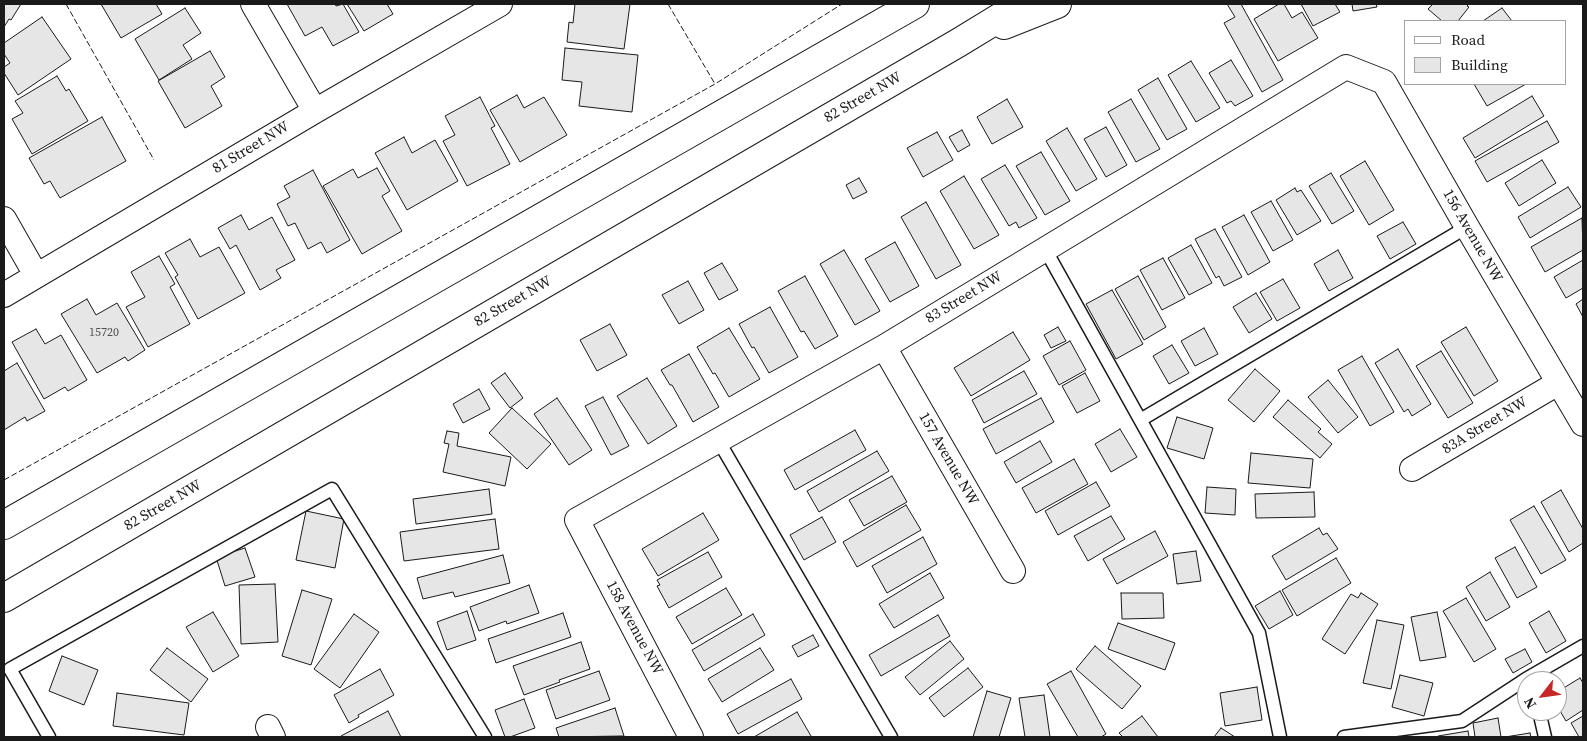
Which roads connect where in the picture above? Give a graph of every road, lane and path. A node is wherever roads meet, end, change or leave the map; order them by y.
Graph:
1 (253, 4) edge
2 (500, 4) edge
3 (915, 4) edge
4 (1022, 4) edge
5 (1058, 4) edge
6 (958, 43) junction
7 (1346, 67) joint
8 (315, 111) junction
9 (4, 219) edge
10 (1467, 227) junction
11 (1045, 249) junction
12 (36, 275) junction
13 (4, 295) edge
14 (884, 346) junction
15 (1558, 383) junction
16 (1142, 420) junction
17 (1583, 424) edge
18 (718, 440) junction
19 (1412, 469) dead end
20 (577, 520) joint
21 (4, 525) edge
22 (1013, 571) dead end
23 (4, 598) edge
24 (1583, 646) edge
25 (1542, 671) edge
26 (1517, 686) edge
27 (1541, 721) edge
28 (49, 737) edge
29 (485, 737) edge
30 (691, 737) edge
31 (891, 737) edge
32 (1280, 737) edge
33 (1344, 737) edge
34 (1545, 737) edge

1 - 8 street
2 - 8 street, 81 Street NW
3 - 21 main road
4 - 6 main road, 82 Street NW
5 - 6 main road
6 - 23 main road, 82 Street NW
7 - 10 street, 156 Avenue NW
7 - 11 street, 83 Street NW
8 - 12 street, 81 Street NW
9 - 12 street
10 - 15 street, 156 Avenue NW
10 - 16 lane
11 - 14 street, 83 Street NW
11 - 16 lane
12 - 13 street, 81 Street NW
14 - 18 street, 83 Street NW
14 - 22 street, 157 Avenue NW
15 - 17 street, 156 Avenue NW
15 - 19 street, 83A Street NW
16 - 32 lane
18 - 20 street, 83 Street NW
18 - 31 lane
20 - 30 street, 158 Avenue NW
24 - 25 lane
26 - 33 lane
27 - 34 lane
28 - 29 lane

